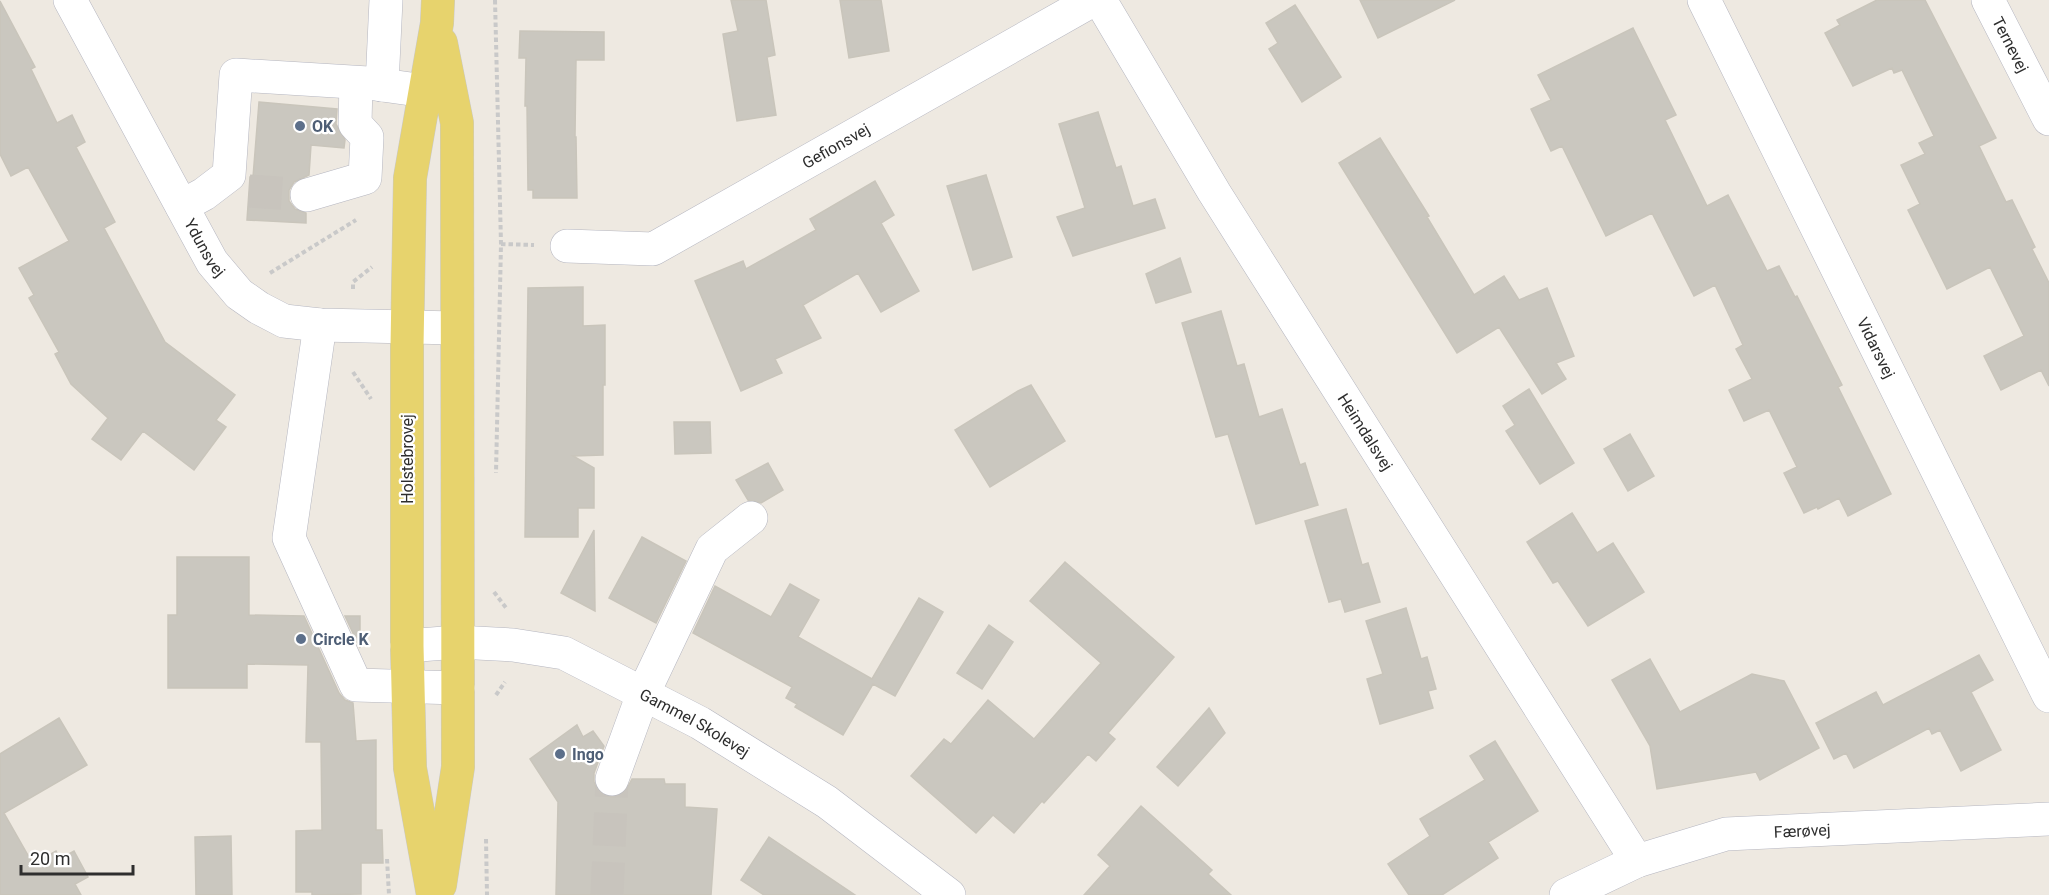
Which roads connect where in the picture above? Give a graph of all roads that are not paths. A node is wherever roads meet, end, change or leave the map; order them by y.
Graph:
1 (70, 0) edge
2 (386, 0) edge
3 (1093, 0) edge
4 (1100, 0) edge
5 (1704, 0) edge
6 (1988, 0) edge
7 (438, 12) edge
8 (369, 84) junction
9 (425, 91) junction
10 (2049, 119) edge
11 (307, 195) tunnel mouth
12 (182, 206) junction
13 (567, 246) dead end
14 (320, 325) junction
15 (408, 327) junction
16 (456, 328) junction
17 (751, 518) dead end
18 (458, 642) junction
19 (407, 646) junction
20 (408, 687) junction
21 (458, 688) junction
22 (643, 694) junction
23 (2049, 696) edge
24 (612, 779) tunnel mouth
25 (2049, 819) edge
26 (1637, 861) junction
27 (433, 895) edge
28 (439, 895) edge
29 (949, 895) edge
30 (1566, 895) edge

1 - 12 street, Ydunsvej
2 - 8 street
3 - 13 street, Gefionsvej
4 - 26 street, Heimdalsvej
5 - 23 street, Vidarsvej
6 - 10 street, Ternevej
7 - 9 main road, Holstebrovej
7 - 16 main road, Holstebrovej
8 - 9 street
8 - 11 street
8 - 12 street
9 - 15 main road, Holstebrovej
12 - 14 street, Ydunsvej
14 - 15 street, Ydunsvej
14 - 20 street
15 - 16 street, Ydunsvej
15 - 19 main road, Holstebrovej
16 - 18 main road, Holstebrovej
17 - 22 street
18 - 19 street, Gammel Skolevej
18 - 21 main road, Holstebrovej
18 - 22 street, Gammel Skolevej
19 - 20 main road, Holstebrovej
20 - 21 street
20 - 27 main road, Holstebrovej
21 - 28 main road, Holstebrovej
22 - 24 street
22 - 29 street, Gammel Skolevej
25 - 26 street, Færøvej
26 - 30 street, Færøvej

